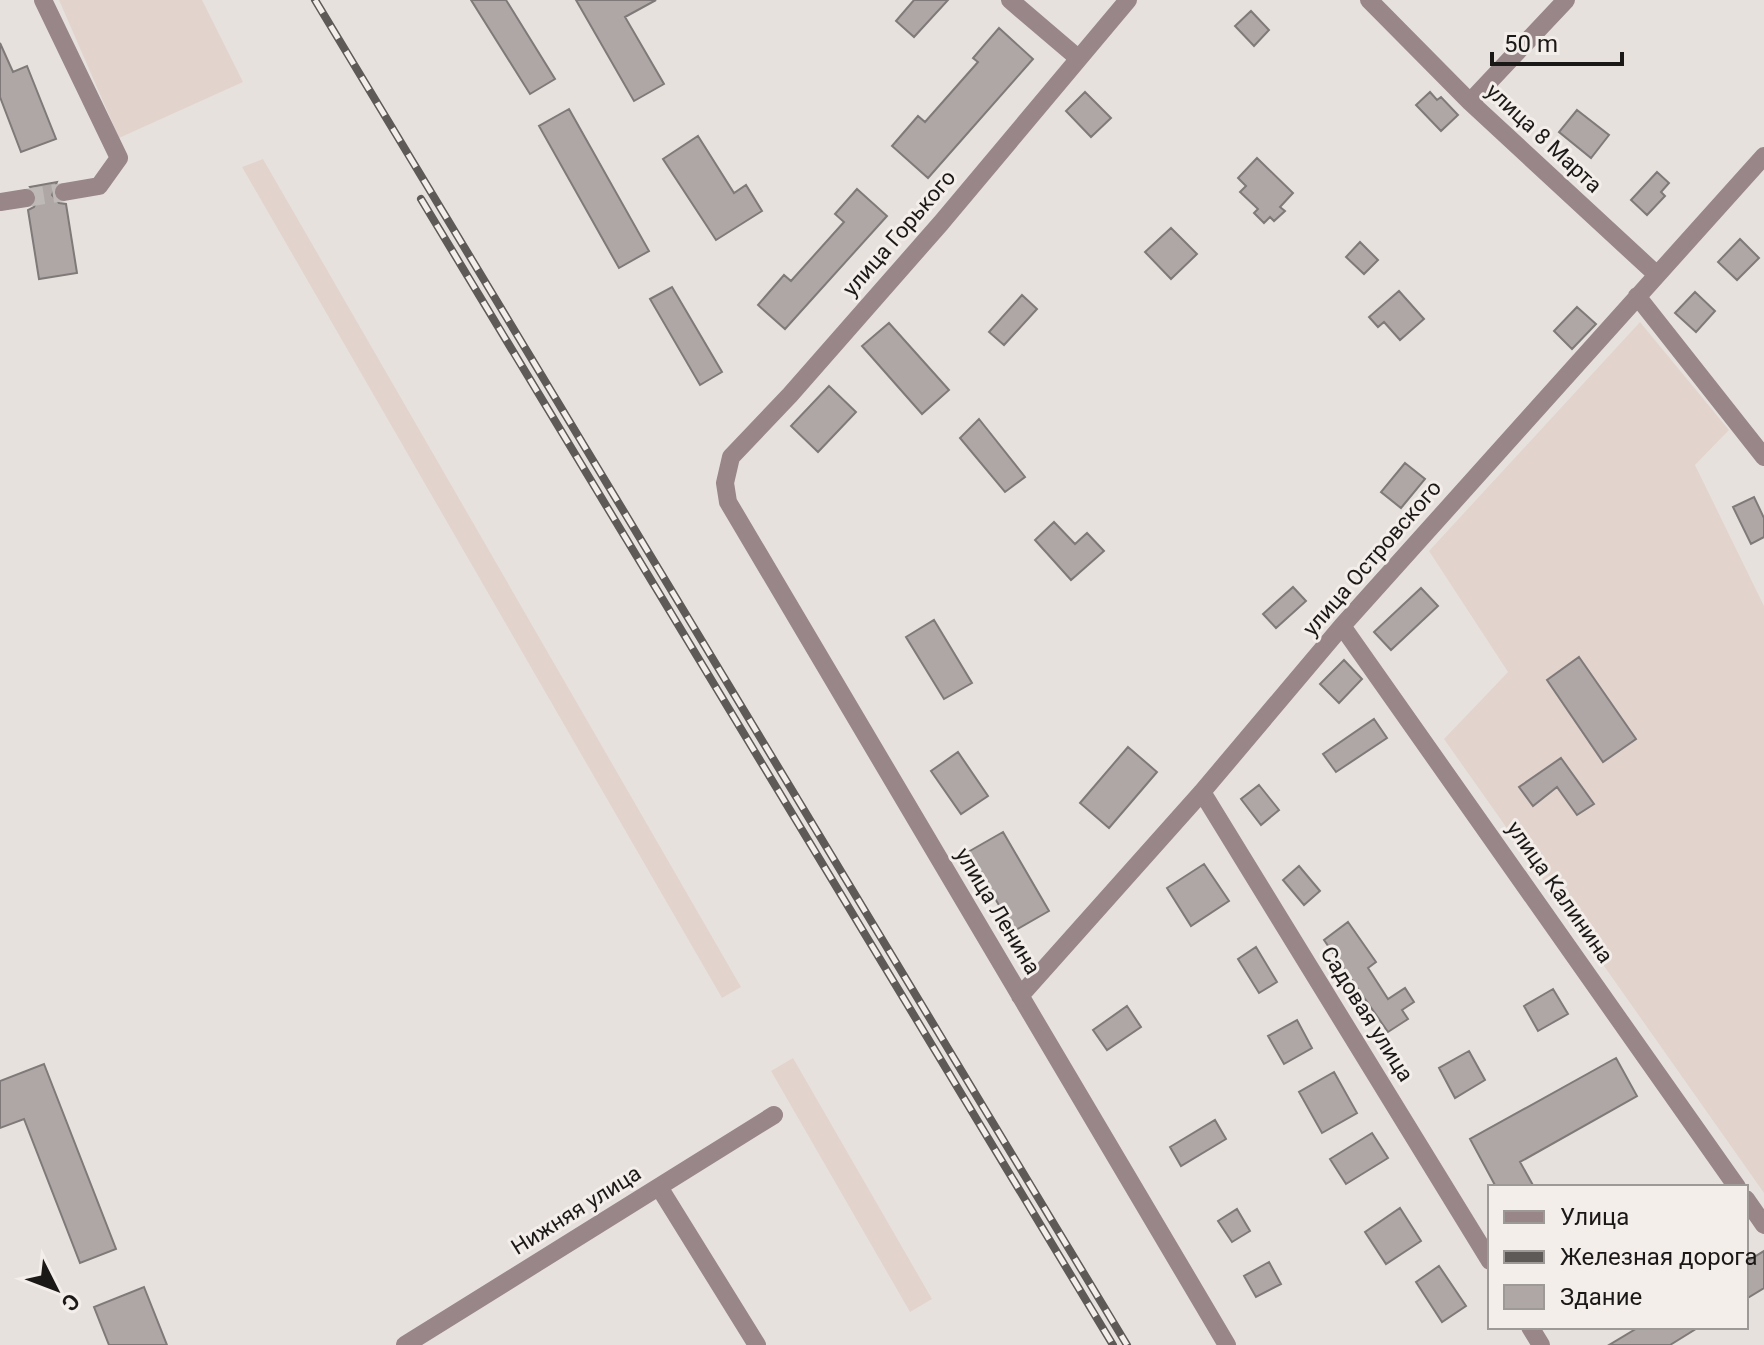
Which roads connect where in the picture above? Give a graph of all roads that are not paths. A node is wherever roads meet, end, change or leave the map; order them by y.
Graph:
1 (43, 0) edge
2 (1010, 0) edge
3 (1128, 0) edge
4 (1369, 0) edge
5 (1566, 0) edge
6 (1078, 58) junction
7 (1470, 102) junction
8 (1764, 156) edge
9 (64, 192) tunnel mouth
10 (26, 198) tunnel mouth
11 (0, 202) edge
12 (1656, 274) junction
13 (1637, 296) junction
14 (1764, 457) edge
15 (728, 502) joint
16 (1342, 626) junction
17 (1202, 792) junction
18 (1020, 996) junction
19 (774, 1115) dead end
20 (1736, 1185) edge
21 (659, 1187) junction
22 (1748, 1202) edge
23 (1764, 1225) edge
24 (1488, 1258) edge
25 (405, 1345) edge
26 (757, 1345) edge
27 (1227, 1345) edge

1 - 9 street
2 - 6 street
3 - 6 street, улица Горького
4 - 7 street, улица 8 Марта
5 - 7 street
6 - 15 street, улица Горького
7 - 12 street, улица 8 Марта
8 - 12 street, улица Островского
10 - 11 street
12 - 13 street, улица Островского
13 - 14 street
13 - 16 street, улица Островского
15 - 18 street, улица Ленина
16 - 17 street, улица Островского
16 - 20 street, улица Калинина
17 - 18 street, улица Островского
17 - 24 street, Садовая улица
18 - 27 street, улица Ленина
19 - 21 street, Нижняя улица
21 - 25 street, Нижняя улица
21 - 26 street
22 - 23 street

